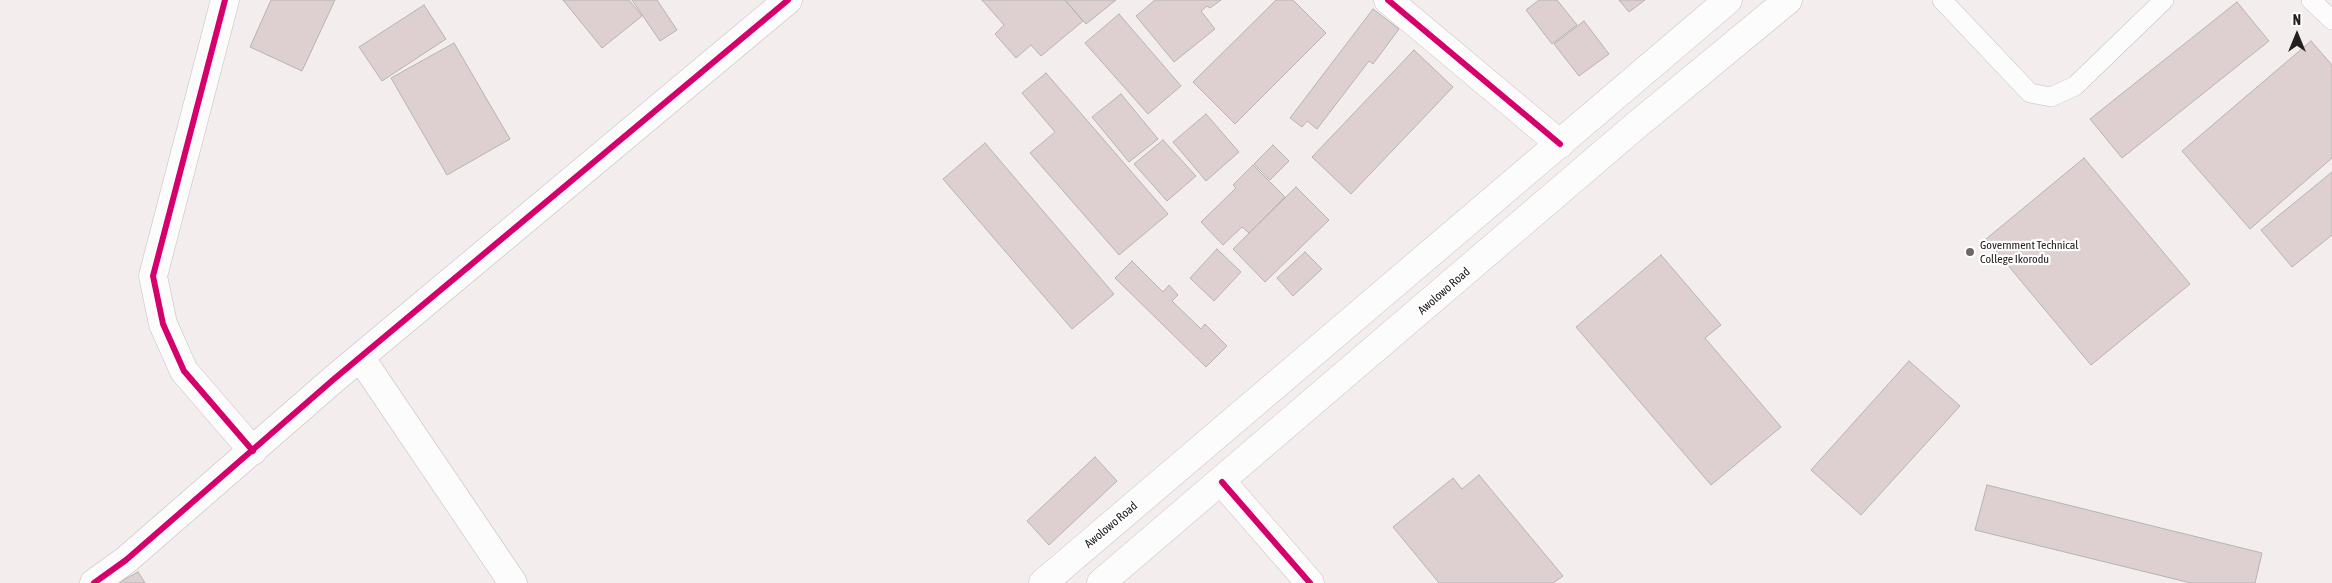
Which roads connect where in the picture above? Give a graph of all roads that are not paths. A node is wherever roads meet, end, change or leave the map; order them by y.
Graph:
1 (225, 0) edge
2 (788, 0) edge
3 (1388, 0) edge
4 (1728, 0) edge
5 (1788, 0) edge
6 (1942, 0) edge
7 (2164, 0) edge
8 (2311, 0) edge
9 (2332, 20) edge
10 (1560, 144) junction
11 (360, 357) junction
12 (253, 451) junction
13 (1222, 482) junction
14 (94, 583) edge
15 (513, 583) edge
16 (1043, 583) edge
17 (1101, 583) edge
18 (1310, 583) edge

1 - 12 street
2 - 11 street
3 - 10 street
4 - 10 street, Awolowo Road
5 - 13 street, Awolowo Road
6 - 7 lane
8 - 9 lane
10 - 16 street, Awolowo Road
11 - 12 street
11 - 15 street
12 - 14 street
13 - 17 street, Awolowo Road
13 - 18 street

